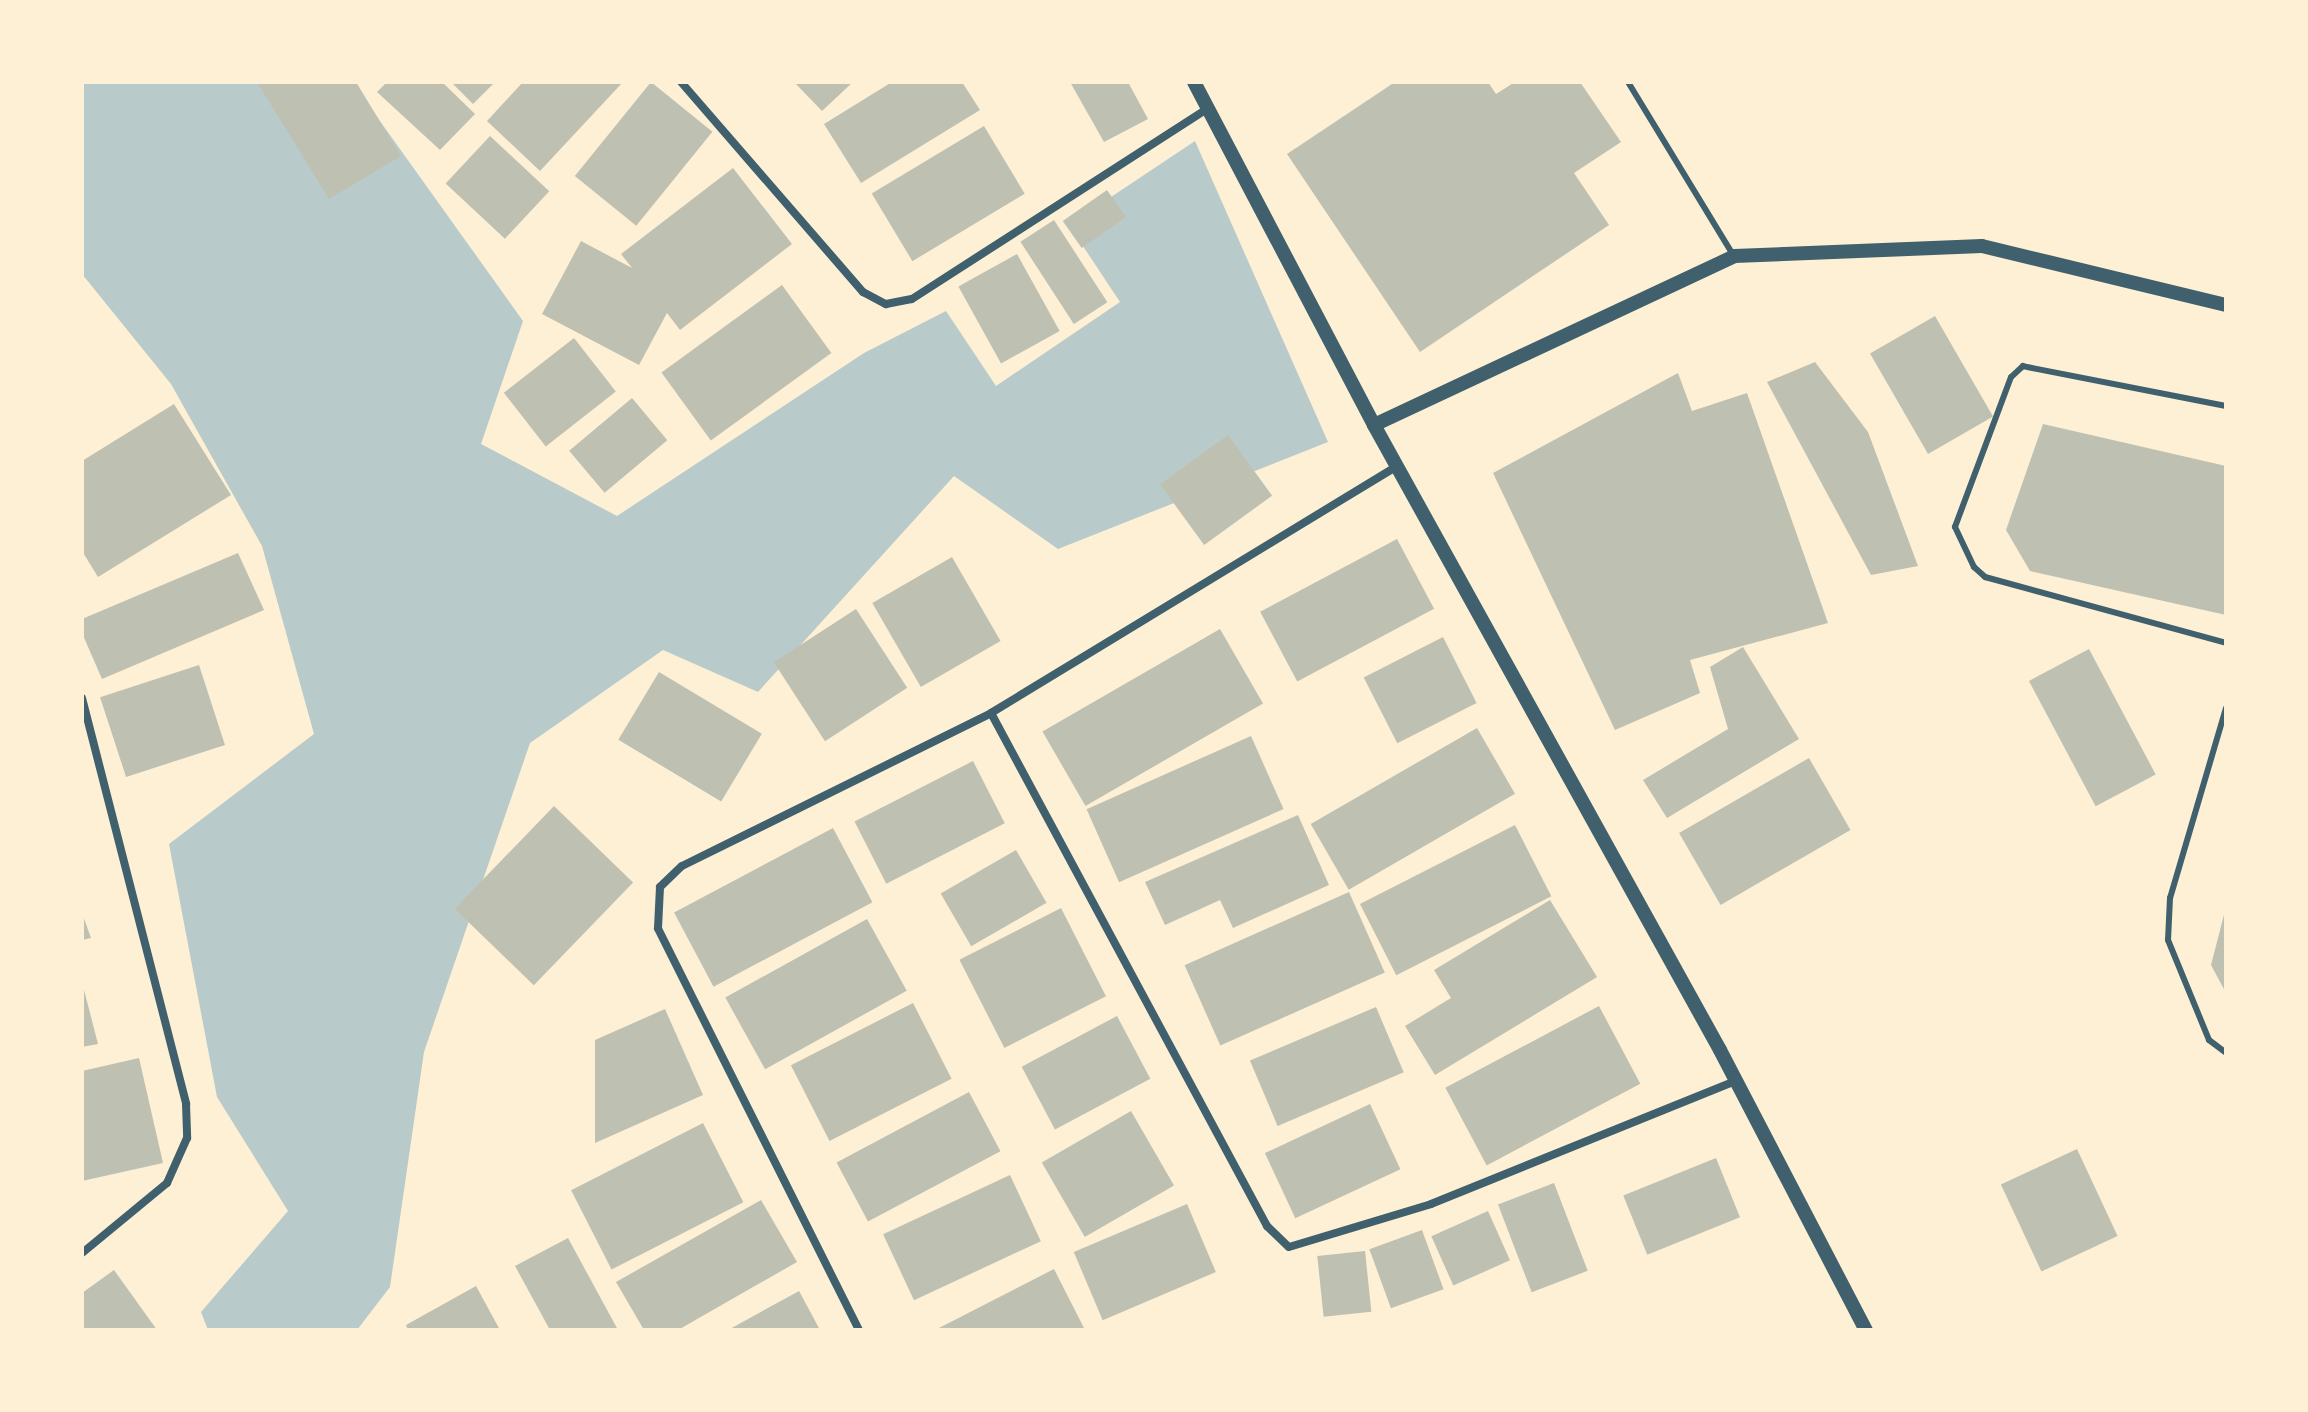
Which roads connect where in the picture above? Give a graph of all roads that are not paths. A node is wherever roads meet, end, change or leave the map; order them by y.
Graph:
1 (681, 82) edge
2 (1194, 82) edge
3 (1628, 82) edge
4 (1209, 107) junction
5 (1734, 256) junction
6 (2226, 305) edge
7 (2226, 406) edge
8 (1374, 425) junction
9 (1398, 466) junction
10 (2226, 643) edge
11 (82, 698) edge
12 (2226, 708) edge
13 (991, 713) junction
14 (2226, 1053) edge
15 (1736, 1081) junction
16 (82, 1253) edge
17 (859, 1330) edge
18 (1866, 1330) edge

1 - 4 street
2 - 4 street
3 - 5 lane
4 - 8 street
5 - 6 street
5 - 8 street
7 - 10 lane
8 - 9 street
9 - 13 street
9 - 15 street
11 - 16 street
12 - 14 lane
13 - 15 street
13 - 17 street
15 - 18 street

